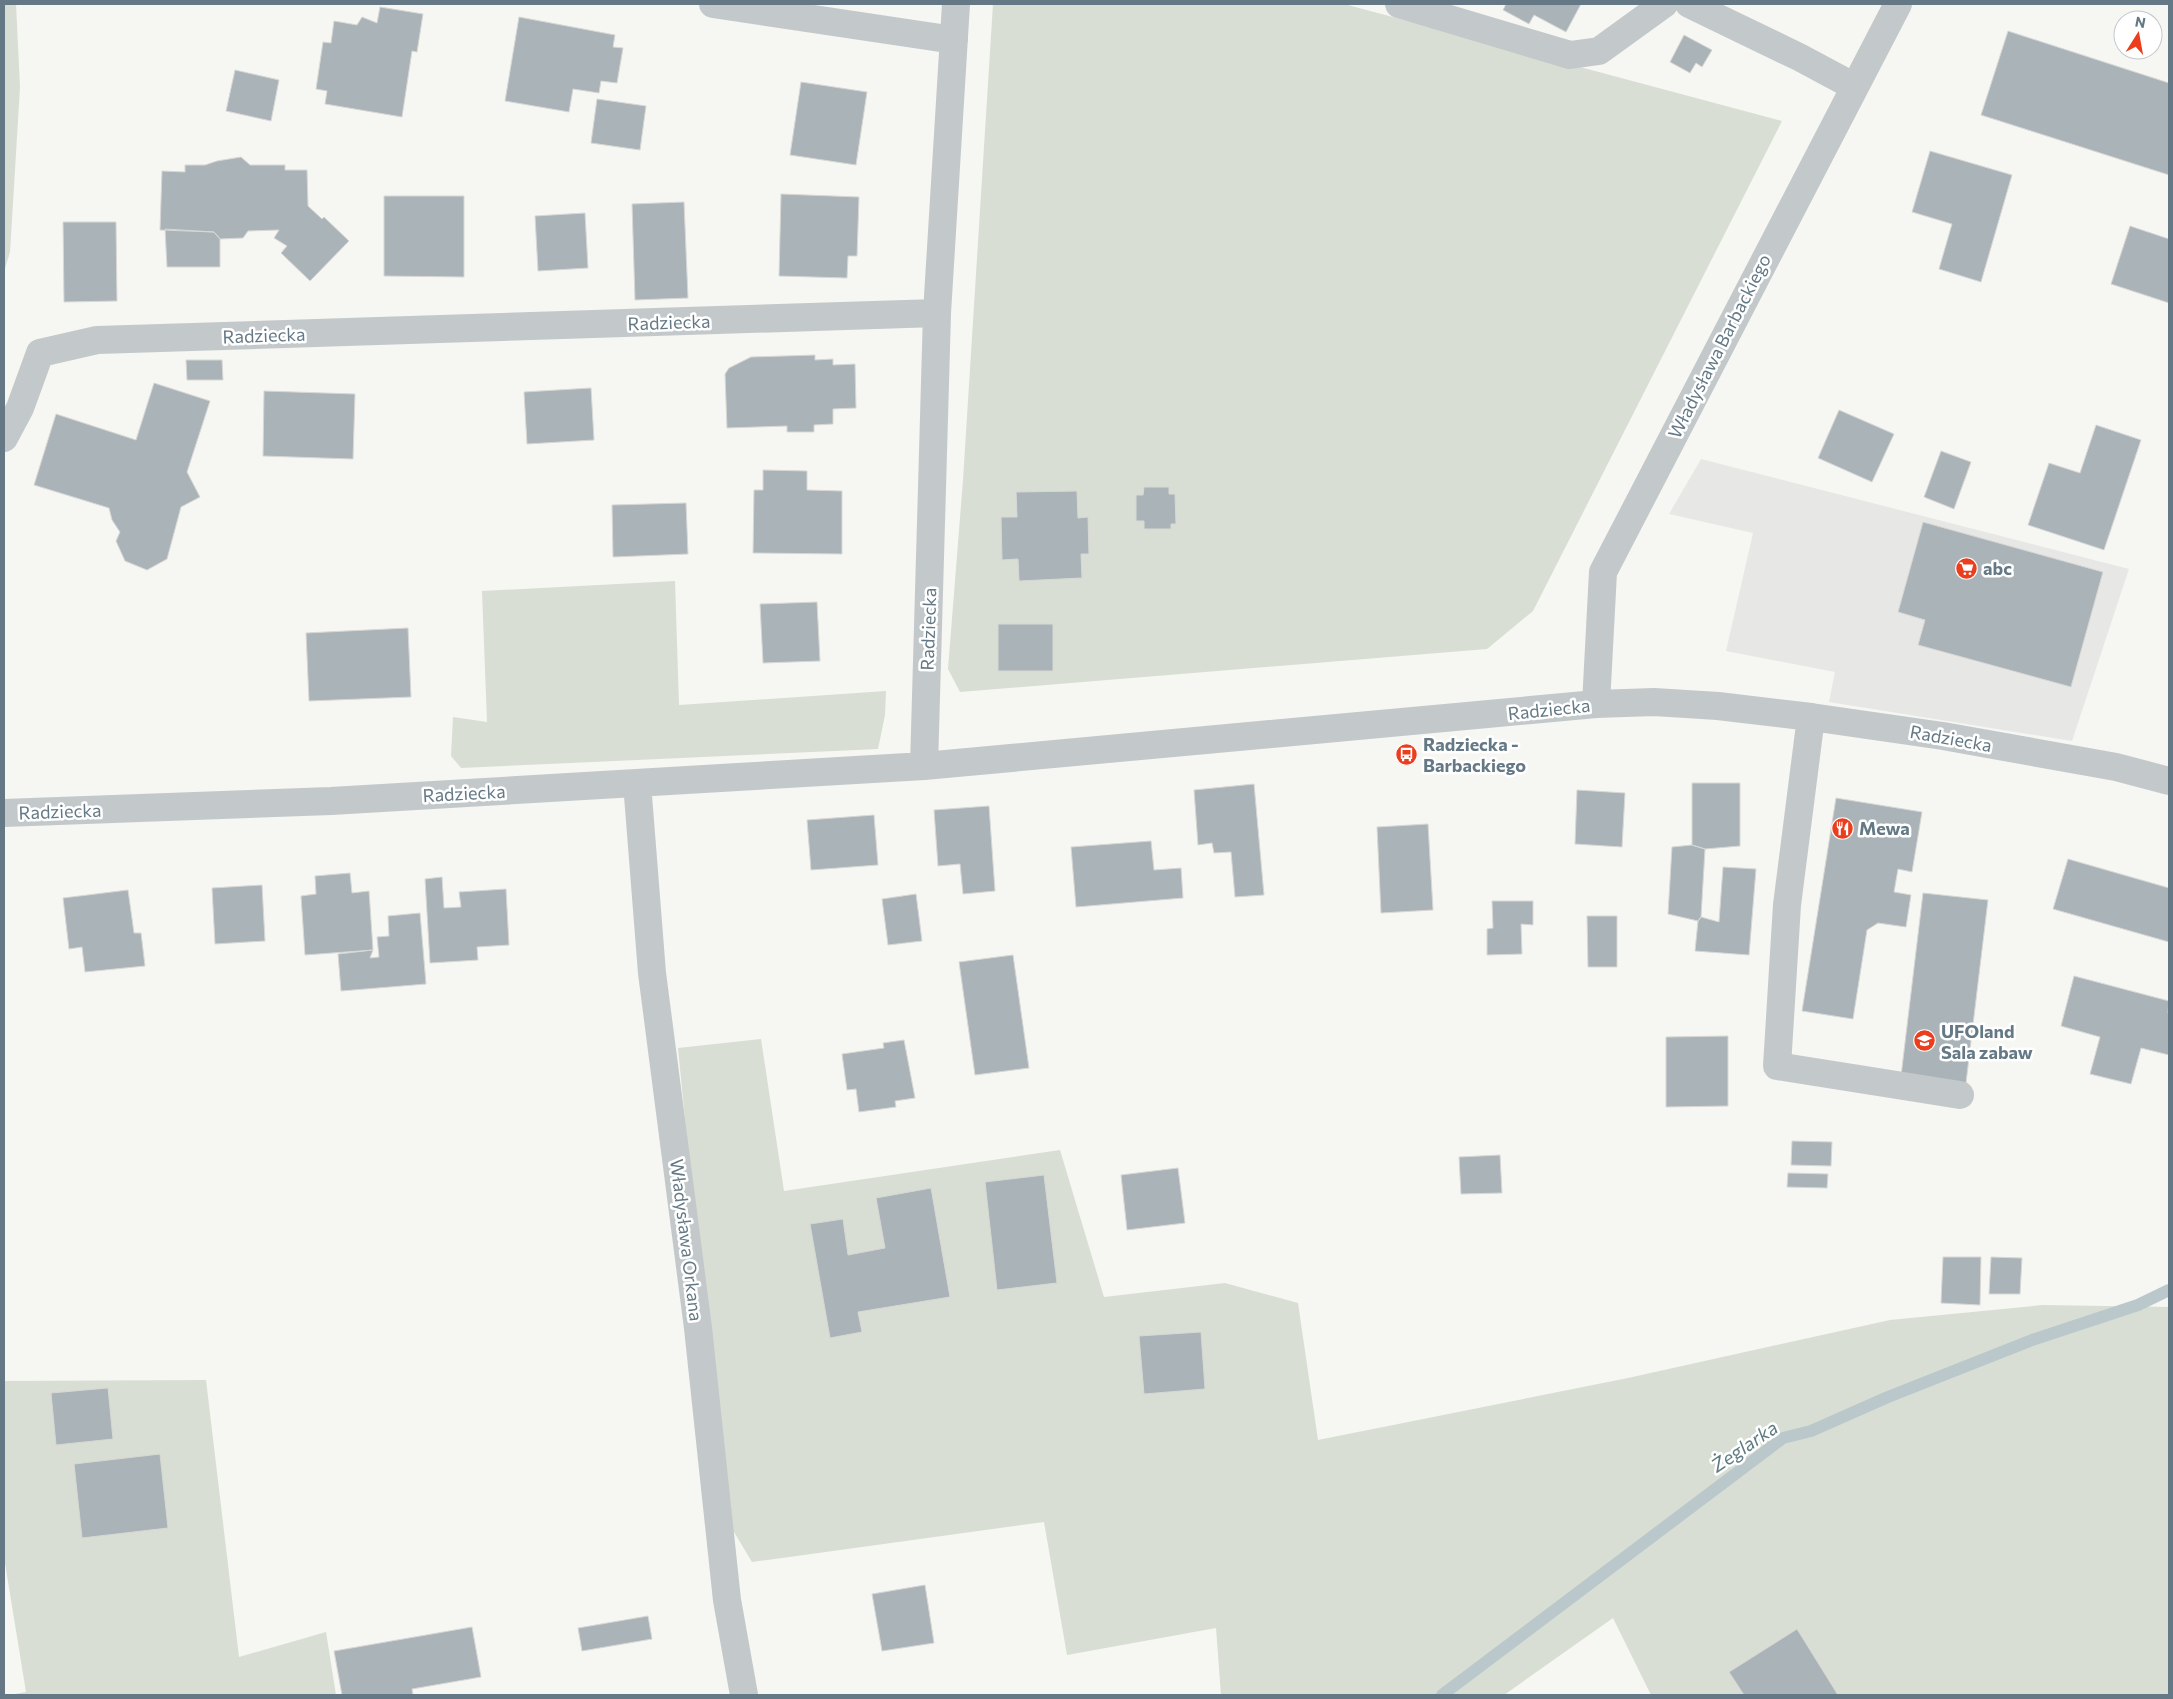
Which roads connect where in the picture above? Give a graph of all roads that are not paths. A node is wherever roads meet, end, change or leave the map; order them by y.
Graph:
1 (713, 4) edge
2 (956, 4) edge
3 (1399, 4) edge
4 (1664, 4) edge
5 (1689, 4) edge
6 (1898, 4) edge
7 (954, 40) junction
8 (1855, 87) junction
9 (937, 313) junction
10 (4, 438) edge
11 (1596, 704) junction
12 (1811, 717) junction
13 (924, 766) junction
14 (2169, 781) edge
15 (637, 783) junction
16 (4, 813) edge
17 (1960, 1094) dead end
18 (744, 1695) edge

1 - 7 street
2 - 7 street
3 - 4 street
5 - 8 street
6 - 8 street, Władysława Barbackiego
7 - 9 street
8 - 11 street, Władysława Barbackiego
9 - 10 street, Radziecka
9 - 13 street, Radziecka
11 - 12 street, Radziecka
11 - 13 street, Radziecka
12 - 14 street, Radziecka
12 - 17 street
13 - 15 street, Radziecka
15 - 16 street, Radziecka
15 - 18 street, Władysława Orkana

